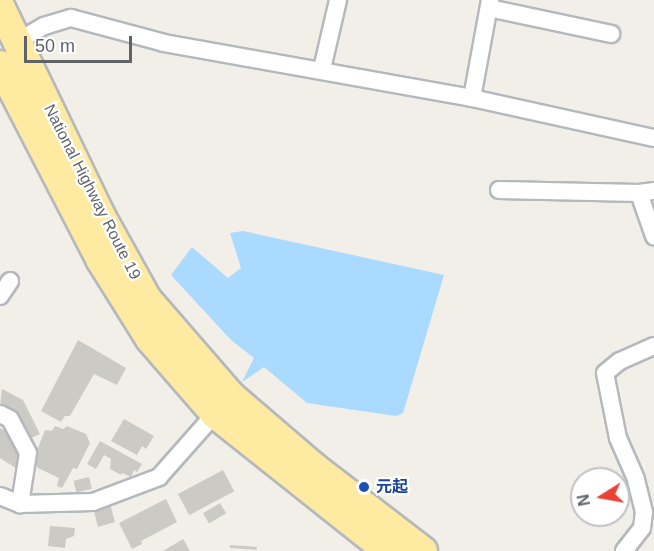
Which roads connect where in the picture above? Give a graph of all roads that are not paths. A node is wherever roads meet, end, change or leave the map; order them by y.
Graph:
1 (338, 0) edge
2 (490, 4) edge
3 (0, 6) edge
4 (611, 34) dead end
5 (18, 40) junction
6 (0, 64) edge
7 (322, 69) junction
8 (472, 98) junction
9 (654, 138) edge
10 (498, 190) dead end
11 (647, 192) edge
12 (654, 236) edge
13 (10, 281) dead end
14 (0, 296) edge
15 (654, 346) edge
16 (223, 405) junction
17 (0, 414) edge
18 (0, 496) edge
19 (20, 504) junction
20 (387, 551) edge
21 (423, 551) edge
22 (624, 551) edge

1 - 7 street
2 - 4 street
2 - 8 street
3 - 5 highway, National Highway Route 19
5 - 7 street
5 - 16 highway, National Highway Route 19
6 - 16 highway, National Highway Route 19
7 - 8 street
8 - 9 street
10 - 11 street
11 - 12 street
13 - 14 street
15 - 22 street
16 - 19 street
16 - 20 highway, National Highway Route 19
16 - 21 highway, National Highway Route 19
17 - 19 street
18 - 19 street

